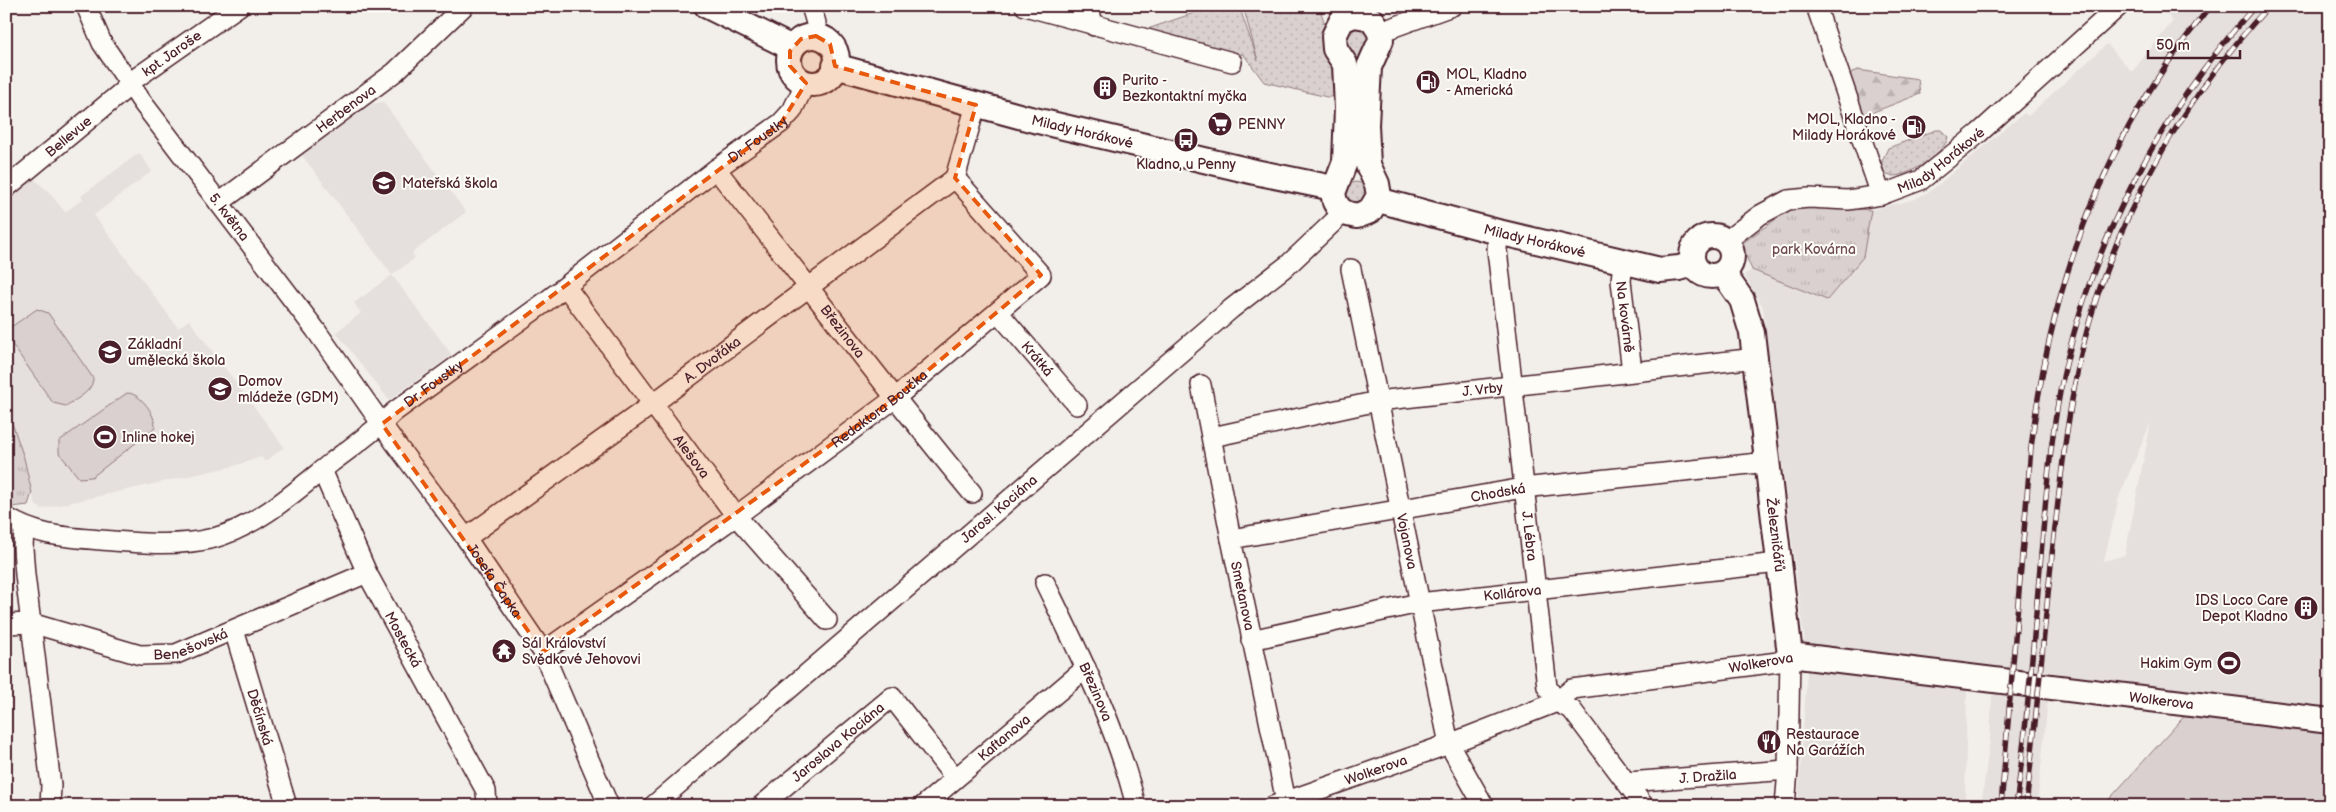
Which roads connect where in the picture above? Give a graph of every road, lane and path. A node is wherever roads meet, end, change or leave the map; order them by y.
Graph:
1 (86, 6) edge
2 (239, 6) edge
3 (464, 6) edge
4 (707, 6) edge
5 (811, 6) edge
6 (1025, 6) edge
7 (1088, 6) edge
8 (1452, 6) edge
9 (1816, 6) edge
10 (2119, 6) edge
11 (1344, 12) edge
12 (1094, 26) junction
13 (1380, 32) junction
14 (816, 36) junction
15 (792, 48) junction
16 (1232, 62) dead end
17 (835, 66) junction
18 (806, 82) junction
19 (129, 83) junction
20 (976, 105) junction
21 (716, 169) junction
22 (955, 178) junction
23 (6, 188) edge
24 (1333, 188) junction
25 (1881, 195) junction
26 (1378, 200) junction
27 (219, 203) junction
28 (1344, 212) junction
29 (1498, 232) junction
30 (1726, 241) junction
31 (1623, 262) junction
32 (1693, 264) junction
33 (1351, 269) dead end
34 (1724, 273) junction
35 (566, 287) junction
36 (810, 288) junction
37 (998, 312) junction
38 (1756, 358) junction
39 (1632, 371) junction
40 (1202, 385) dead end
41 (1512, 386) junction
42 (894, 399) junction
43 (1378, 401) junction
44 (654, 403) junction
45 (1077, 405) dead end
46 (382, 424) junction
47 (1212, 437) junction
48 (1768, 462) junction
49 (322, 470) junction
50 (1523, 488) junction
51 (972, 493) dead end
52 (1400, 510) junction
53 (736, 516) junction
54 (6, 517) edge
55 (24, 529) junction
56 (466, 538) junction
57 (1231, 539) junction
58 (1778, 563) junction
59 (367, 573) junction
60 (1045, 583) dead end
61 (1535, 590) junction
62 (1419, 603) junction
63 (827, 620) dead end
64 (31, 623) junction
65 (6, 624) edge
66 (234, 630) junction
67 (1251, 640) junction
68 (543, 652) junction
69 (1790, 655) junction
70 (1086, 668) junction
71 (1557, 702) junction
72 (2330, 721) edge
73 (1449, 744) junction
74 (1788, 770) junction
75 (955, 778) junction
76 (1628, 782) junction
77 (1282, 804) edge
78 (50, 806) edge
79 (287, 806) edge
80 (487, 806) edge
81 (609, 806) edge
82 (653, 806) edge
83 (761, 806) edge
84 (922, 806) edge
85 (1136, 806) edge
86 (1484, 806) edge
87 (1644, 806) edge
88 (1785, 806) edge

1 - 19 street, 5. května
2 - 19 street, kpt. Jaroše
3 - 27 street, Herbenova
4 - 15 main road
5 - 14 street
6 - 12 street
7 - 12 street
8 - 13 street
9 - 25 street
10 - 25 street, Milady Horákové
11 - 13 main road
11 - 24 main road
12 - 16 street
13 - 26 main road
14 - 15 main road
14 - 17 main road
15 - 18 main road
17 - 18 main road
17 - 20 main road, Milady Horákové
18 - 21 street, Dr. Foustky
19 - 23 street, Bellevue
19 - 27 street, 5. května
20 - 22 street
20 - 24 main road, Milady Horákové
21 - 35 street, Dr. Foustky
21 - 36 street, Březinova
22 - 36 street, A. Dvořáka
22 - 37 street, Redaktora Boučka
24 - 28 main road
25 - 30 street, Milady Horákové
26 - 28 main road
26 - 29 main road, Milady Horákové
27 - 46 street, 5. května
28 - 82 street, Jarosl. Kociána
29 - 31 main road, Milady Horákové
29 - 41 street, J. Lébra
30 - 32 main road
30 - 34 main road
31 - 32 main road, Milady Horákové
31 - 39 street, Na kovárně
32 - 34 main road
33 - 43 street, Vojanova
34 - 38 main road, Železničářů
35 - 44 street, Alešova
35 - 46 street, Dr. Foustky
36 - 42 street, Březinova
36 - 44 street, A. Dvořáka
37 - 42 street, Redaktora Boučka
37 - 45 street, Krátká
38 - 39 street, J. Vrby
38 - 48 main road, Železničářů
39 - 41 street, J. Vrby
40 - 47 street, Smetanova
41 - 43 street, J. Vrby
41 - 50 street, J. Lébra
42 - 51 street, Březinova
42 - 53 street, Redaktora Boučka
43 - 47 street, J. Vrby
43 - 52 street, Vojanova
44 - 53 street, Alešova
44 - 56 street, A. Dvořáka
46 - 49 street, Dr. Foustky
46 - 56 street, Josefa Čapka
47 - 57 street, Smetanova
48 - 50 street, Chodská
48 - 58 main road, Železničářů
49 - 55 street, Dr. Foustky
49 - 59 street, Mostecká
50 - 52 street, Chodská
50 - 61 street, J. Lébra
52 - 57 street, Chodská
52 - 62 street, Vojanova
53 - 63 street, Alešova
53 - 68 street, Redaktora Boučka
54 - 55 street, Dr. Foustky
55 - 64 street
56 - 68 street, Josefa Čapka
57 - 67 street, Smetanova
58 - 61 street, Kollárova
58 - 69 main road, Železničářů
59 - 66 street, Benešovská
59 - 80 street, Mostecká
60 - 70 street, Březinova
61 - 62 street, Kollárova
61 - 71 street, J. Lébra
62 - 67 street, Kollárova
62 - 73 street, Vojanova
64 - 65 street, Benešovská
64 - 66 street, Benešovská
64 - 78 street
66 - 79 street, Děčínská
67 - 77 street, Smetanova
68 - 81 street, Josefa Čapka
69 - 71 street, Wolkerova
69 - 72 main road, Wolkerova
69 - 74 street, Železničářů
70 - 75 street, Kaftanova
70 - 85 street, Březinova
71 - 73 street, Wolkerova
71 - 76 street, J. Lébra
73 - 77 street, Wolkerova
73 - 86 street, Vojanova
74 - 76 street, J. Dražila
74 - 88 street, Železničářů
75 - 83 street, Jaroslava Kociána
75 - 84 street, Kaftanova
76 - 87 street, J. Lébra

